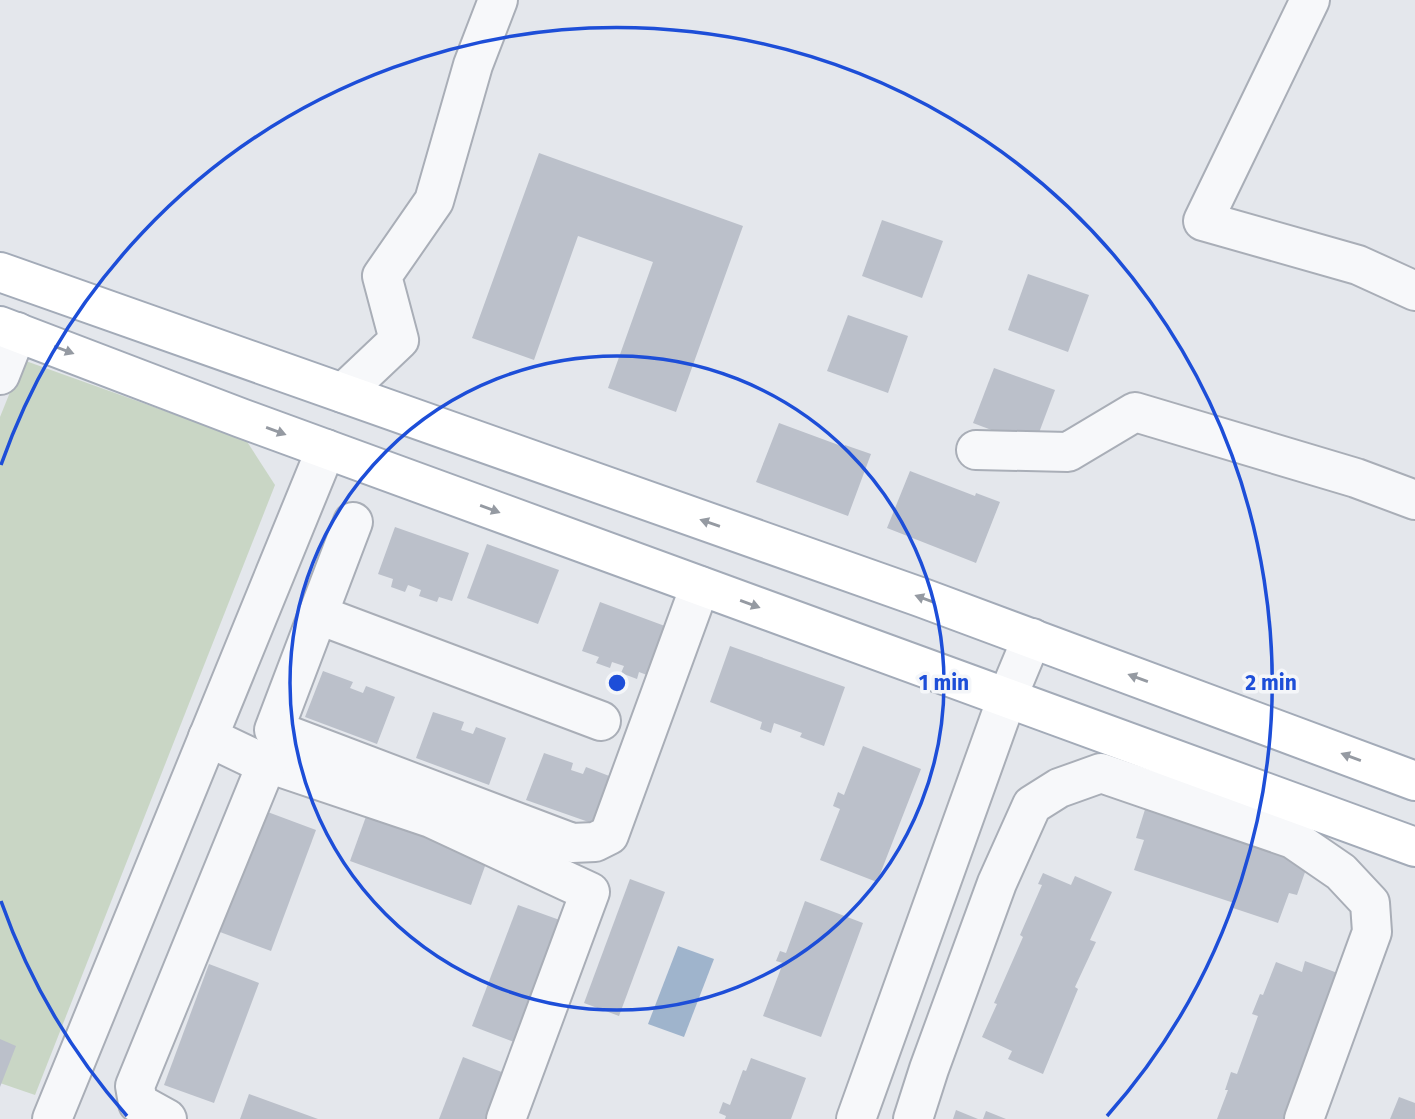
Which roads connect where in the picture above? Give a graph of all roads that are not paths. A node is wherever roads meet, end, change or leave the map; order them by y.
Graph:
1 (498, 0) edge
2 (1310, 0) edge
3 (0, 272) edge
4 (1415, 291) edge
5 (9, 329) edge
6 (0, 375) edge
7 (343, 393) junction
8 (326, 449) junction
9 (976, 450) dead end
10 (1415, 500) edge
11 (352, 522) dead end
12 (700, 586) junction
13 (318, 615) junction
14 (1032, 638) junction
15 (1007, 698) junction
16 (601, 721) dead end
17 (208, 737) junction
18 (267, 763) junction
19 (1415, 781) edge
20 (1415, 847) edge
21 (52, 1119) edge
22 (167, 1119) edge
23 (506, 1119) edge
24 (856, 1119) edge
25 (913, 1119) edge
26 (1304, 1119) edge

1 - 7 street
2 - 4 street
3 - 7 main road
5 - 6 street
5 -> 8 main road
14 -> 7 main road
8 -> 12 main road
8 - 17 street
9 - 10 street
11 - 13 street
12 - 13 street
12 -> 15 main road
13 - 16 street
14 - 15 street
19 -> 14 main road
15 - 20 main road
15 - 24 street
17 - 18 street
17 - 21 street
18 - 22 street
18 - 23 street
25 - 26 street

